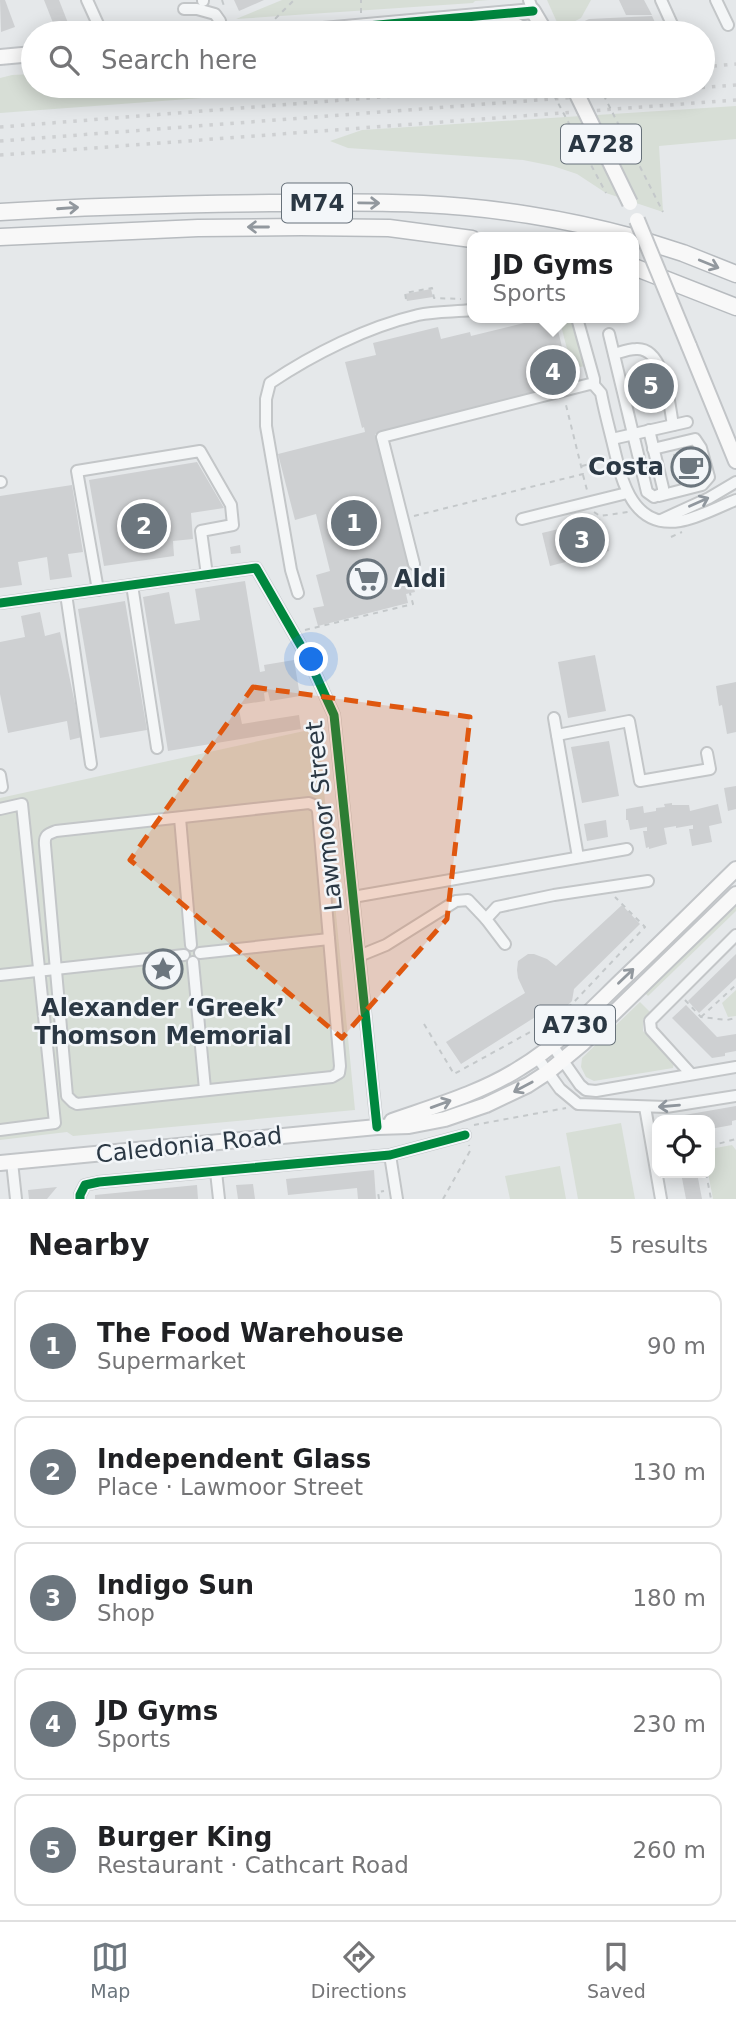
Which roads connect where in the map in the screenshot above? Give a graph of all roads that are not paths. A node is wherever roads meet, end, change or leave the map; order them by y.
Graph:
1 (87, 0) edge
2 (661, 0) edge
3 (716, 0) edge
4 (532, 4) edge
5 (184, 9) dead end
6 (473, 17) junction
7 (97, 21) edge
8 (219, 21) edge
9 (427, 21) edge
10 (496, 21) edge
11 (540, 21) edge
12 (671, 21) edge
13 (728, 25) dead end
14 (21, 55) edge
15 (0, 57) edge
16 (579, 98) edge
17 (0, 212) edge
18 (611, 232) edge
19 (0, 237) edge
20 (467, 238) edge
21 (639, 239) edge
22 (639, 269) edge
23 (736, 274) edge
24 (736, 307) edge
25 (467, 310) edge
26 (578, 323) edge
27 (609, 334) dead end
28 (614, 354) junction
29 (594, 385) junction
30 (687, 422) dead end
31 (673, 425) junction
32 (649, 430) junction
33 (633, 434) junction
34 (612, 439) junction
35 (653, 449) junction
36 (736, 461) edge
37 (736, 482) edge
38 (627, 494) junction
39 (659, 496) junction
40 (736, 500) edge
41 (522, 519) dead end
42 (661, 520) junction
43 (414, 564) dead end
44 (207, 575) junction
45 (132, 585) junction
46 (98, 590) junction
47 (298, 593) dead end
48 (65, 594) junction
49 (0, 603) edge
50 (554, 718) dead end
51 (557, 735) junction
52 (157, 748) dead end
53 (707, 753) dead end
54 (90, 764) dead end
55 (0, 775) edge
56 (2, 787) dead end
57 (0, 809) edge
58 (180, 818) junction
59 (627, 849) dead end
60 (578, 858) junction
61 (736, 869) edge
62 (648, 881) dead end
63 (736, 894) edge
64 (353, 897) junction
65 (486, 919) junction
66 (736, 935) edge
67 (329, 939) junction
68 (505, 944) dead end
69 (192, 954) junction
70 (359, 956) junction
71 (57, 969) junction
72 (40, 971) junction
73 (0, 975) edge
74 (552, 1045) junction
75 (537, 1057) junction
76 (563, 1061) junction
77 (736, 1067) edge
78 (548, 1072) junction
79 (691, 1074) junction
80 (205, 1089) junction
81 (736, 1096) edge
82 (645, 1107) junction
83 (377, 1126) junction
84 (0, 1130) edge
85 (466, 1135) road end
86 (390, 1155) junction
87 (6, 1163) edge
88 (216, 1172) junction
89 (16, 1199) edge
90 (80, 1199) edge
91 (219, 1199) edge
92 (397, 1199) edge
93 (661, 1199) edge

1 - 7 street
2 - 12 street
3 - 13 street
4 - 6 main road
4 - 11 main road
5 - 8 street
6 - 9 main road
6 - 10 main road
14 - 15 main road
16 - 36 main road, A728, bridge
17 -> 18 highway, M74
20 -> 19 highway, M74
21 -> 23 highway, M74
22 - 24 highway
25 - 47 street
26 - 29 street
27 - 28 street
28 - 31 street
28 - 33 street
29 - 34 street
29 - 43 street
30 - 31 street
31 - 32 street
32 - 33 street
32 - 35 street
33 - 34 street
33 - 39 street
34 - 38 street
35 - 39 street
35 - 39 street
42 -> 37 street
38 - 41 street
38 - 42 street
40 - 42 street
44 - 45 street, Lawmoor Street
44 - 46 street
44 - 64 street, Lawmoor Street
45 - 46 street, Lawmoor Street
45 - 52 street
46 - 48 street, Lawmoor Street
48 - 49 street, Lawmoor Street
48 - 54 street
50 - 51 street
51 - 53 street
51 - 60 street
55 - 56 street
57 - 72 street
58 - 67 street
58 - 69 street
58 - 71 street
59 - 60 street
60 - 64 street
74 -> 61 main road, Caledonia Road / A730
62 - 65 street
63 - 76 main road, Caledonia Road / A730
64 - 70 street, Lawmoor Street
65 - 68 street
65 - 70 street
66 - 79 street
67 - 69 street
67 - 80 street
69 - 71 street
69 - 80 street
70 - 83 street, Lawmoor Street
71 - 72 street
71 - 80 street
72 - 73 street
72 - 84 street
74 - 75 main road, Caledonia Road / A730
74 - 76 street
75 - 78 street
83 -> 75 main road, Caledonia Road / A730
76 - 78 main road, Caledonia Road / A730
76 - 79 street
77 - 79 street
78 - 82 street
78 -> 83 main road, Caledonia Road / A730
81 -> 82 street
82 - 93 street
83 - 87 main road, Caledonia Road / A730
85 - 86 street
86 - 88 street
86 - 92 street
87 - 89 street
88 - 90 street
88 - 91 street

